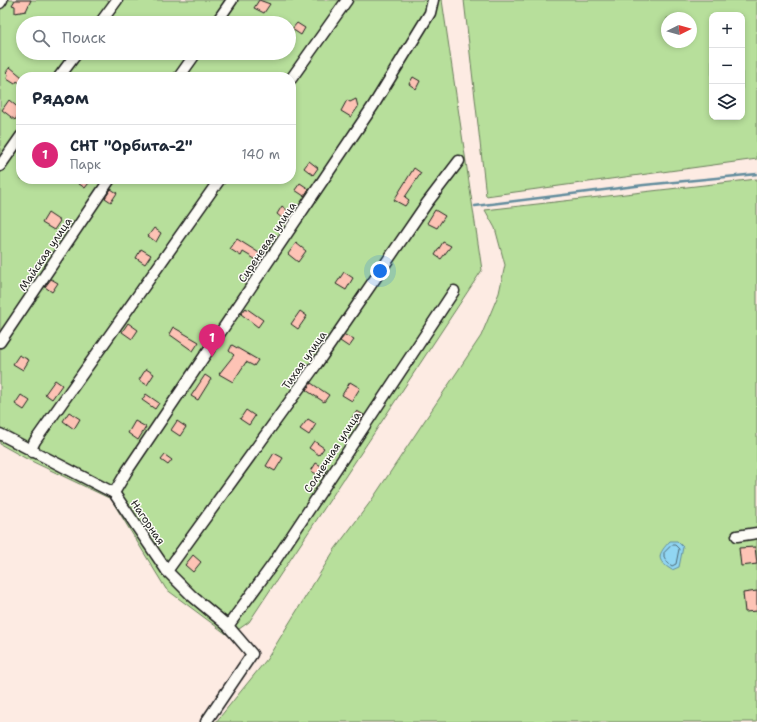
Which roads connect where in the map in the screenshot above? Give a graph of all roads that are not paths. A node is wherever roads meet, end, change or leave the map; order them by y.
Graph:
1 (2, 0) edge
2 (117, 0) edge
3 (232, 0) edge
4 (347, 0) edge
5 (433, 0) edge
6 (0, 3) edge
7 (105, 16) edge
8 (221, 16) edge
9 (72, 60) edge
10 (191, 60) edge
11 (63, 72) edge
12 (183, 72) edge
13 (296, 72) edge
14 (16, 143) edge
15 (459, 161) dead end
16 (0, 166) edge
17 (107, 184) edge
18 (216, 184) edge
19 (454, 291) dead end
20 (0, 342) edge
21 (0, 434) edge
22 (32, 452) junction
23 (114, 493) junction
24 (757, 533) edge
25 (737, 536) dead end
26 (167, 571) junction
27 (228, 626) junction
28 (206, 722) edge

1 - 6 street
2 - 7 street
3 - 8 street
4 - 13 street
5 - 23 street, Сиреневая улица
9 - 11 street
10 - 12 street
14 - 16 street
15 - 26 street, Тихая улица
17 - 20 street, Майская улица
18 - 22 street
19 - 27 street, Солнечная улица
21 - 22 street, Нагорная
22 - 23 street, Нагорная
23 - 26 street, Нагорная
24 - 25 street
26 - 27 street, Нагорная
27 - 28 street, Нагорная

